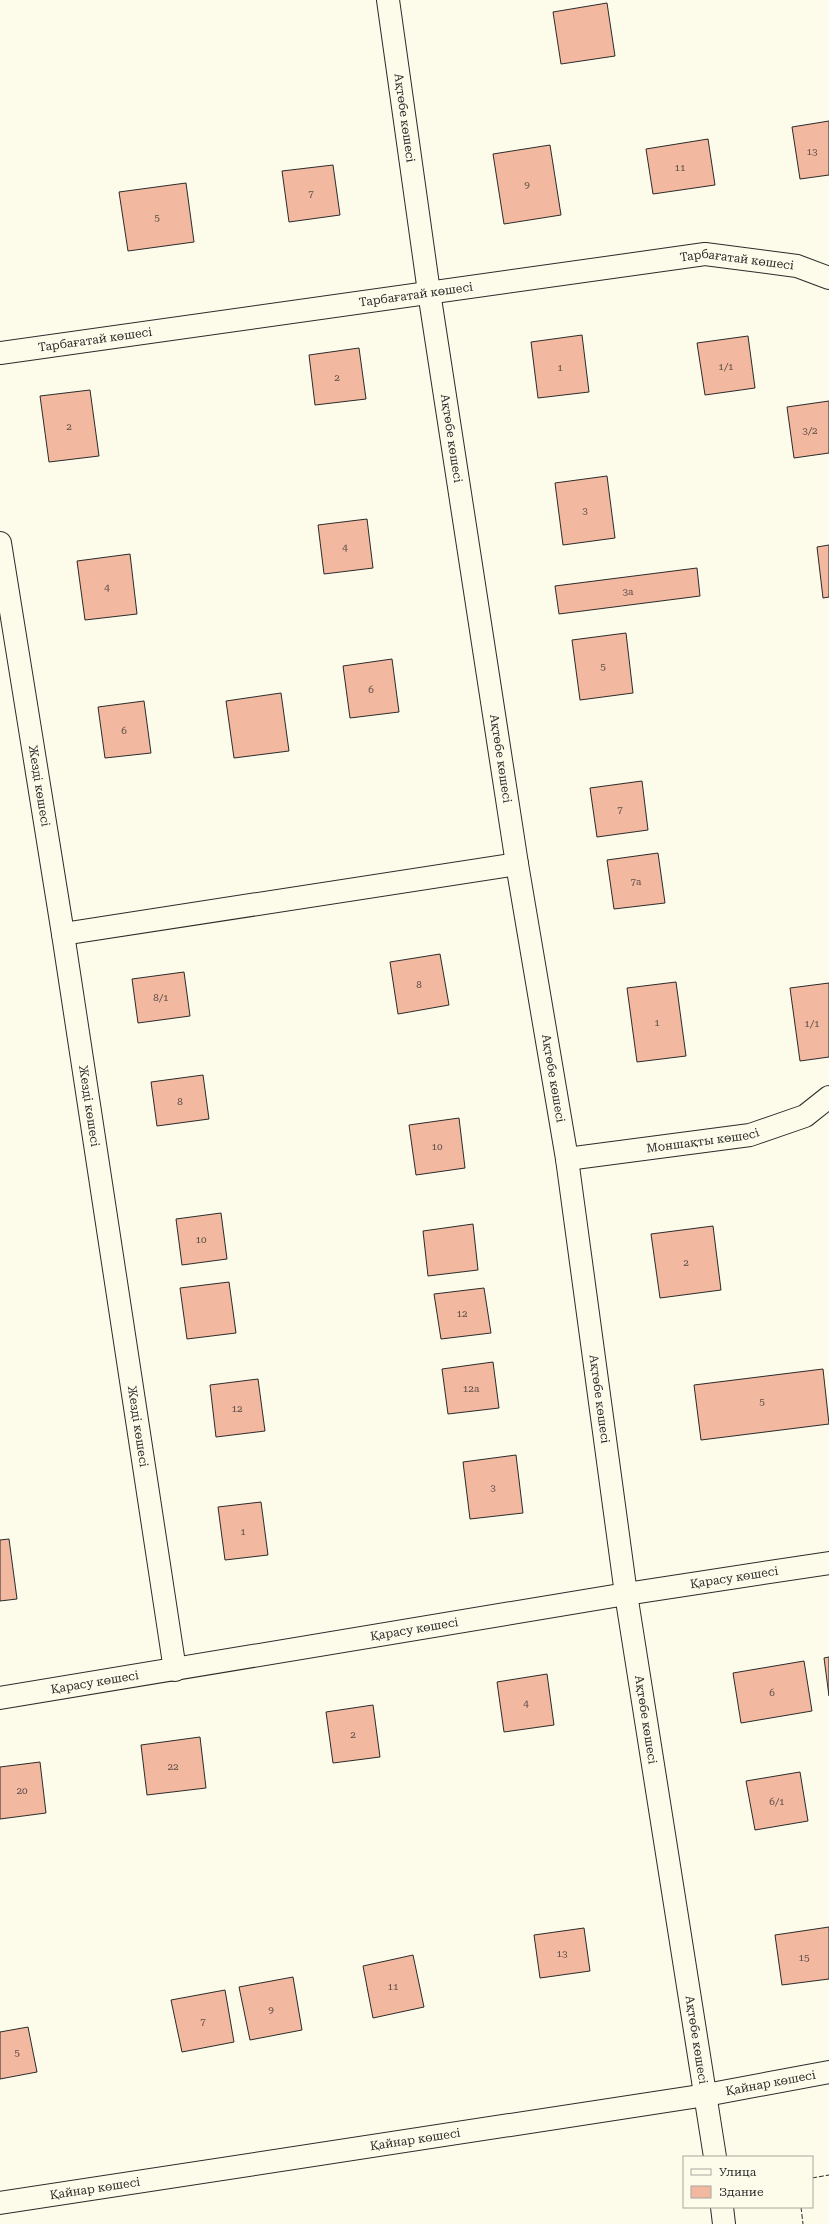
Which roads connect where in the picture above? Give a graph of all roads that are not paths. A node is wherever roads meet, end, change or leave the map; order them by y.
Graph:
1 (388, 0) edge
2 (829, 278) edge
3 (429, 292) junction
4 (0, 353) edge
5 (0, 543) edge
6 (518, 864) junction
7 (63, 934) junction
8 (829, 1097) edge
9 (567, 1159) junction
10 (829, 1562) edge
11 (626, 1594) junction
12 (175, 1670) junction
13 (0, 1698) edge
14 (829, 2072) edge
15 (706, 2095) junction
16 (715, 2156) edge
17 (0, 2202) edge
18 (722, 2208) edge
19 (724, 2224) edge

1 - 3 street, Ақтөбе көшесі
2 - 3 street, Тарбағатай көшесі
3 - 4 street, Тарбағатай көшесі
3 - 6 street, Ақтөбе көшесі
5 - 7 street, Жезді көшесі
6 - 7 street
6 - 9 street, Ақтөбе көшесі
7 - 12 street, Жезді көшесі
8 - 9 street, Моншақты көшесі
9 - 11 street, Ақтөбе көшесі
10 - 11 street, Қарасу көшесі
11 - 12 street, Қарасу көшесі
11 - 15 street, Ақтөбе көшесі
12 - 13 street, Қарасу көшесі
14 - 15 street, Қайнар көшесі
15 - 16 street, Ақтөбе көшесі
15 - 17 street, Қайнар көшесі
18 - 19 street

